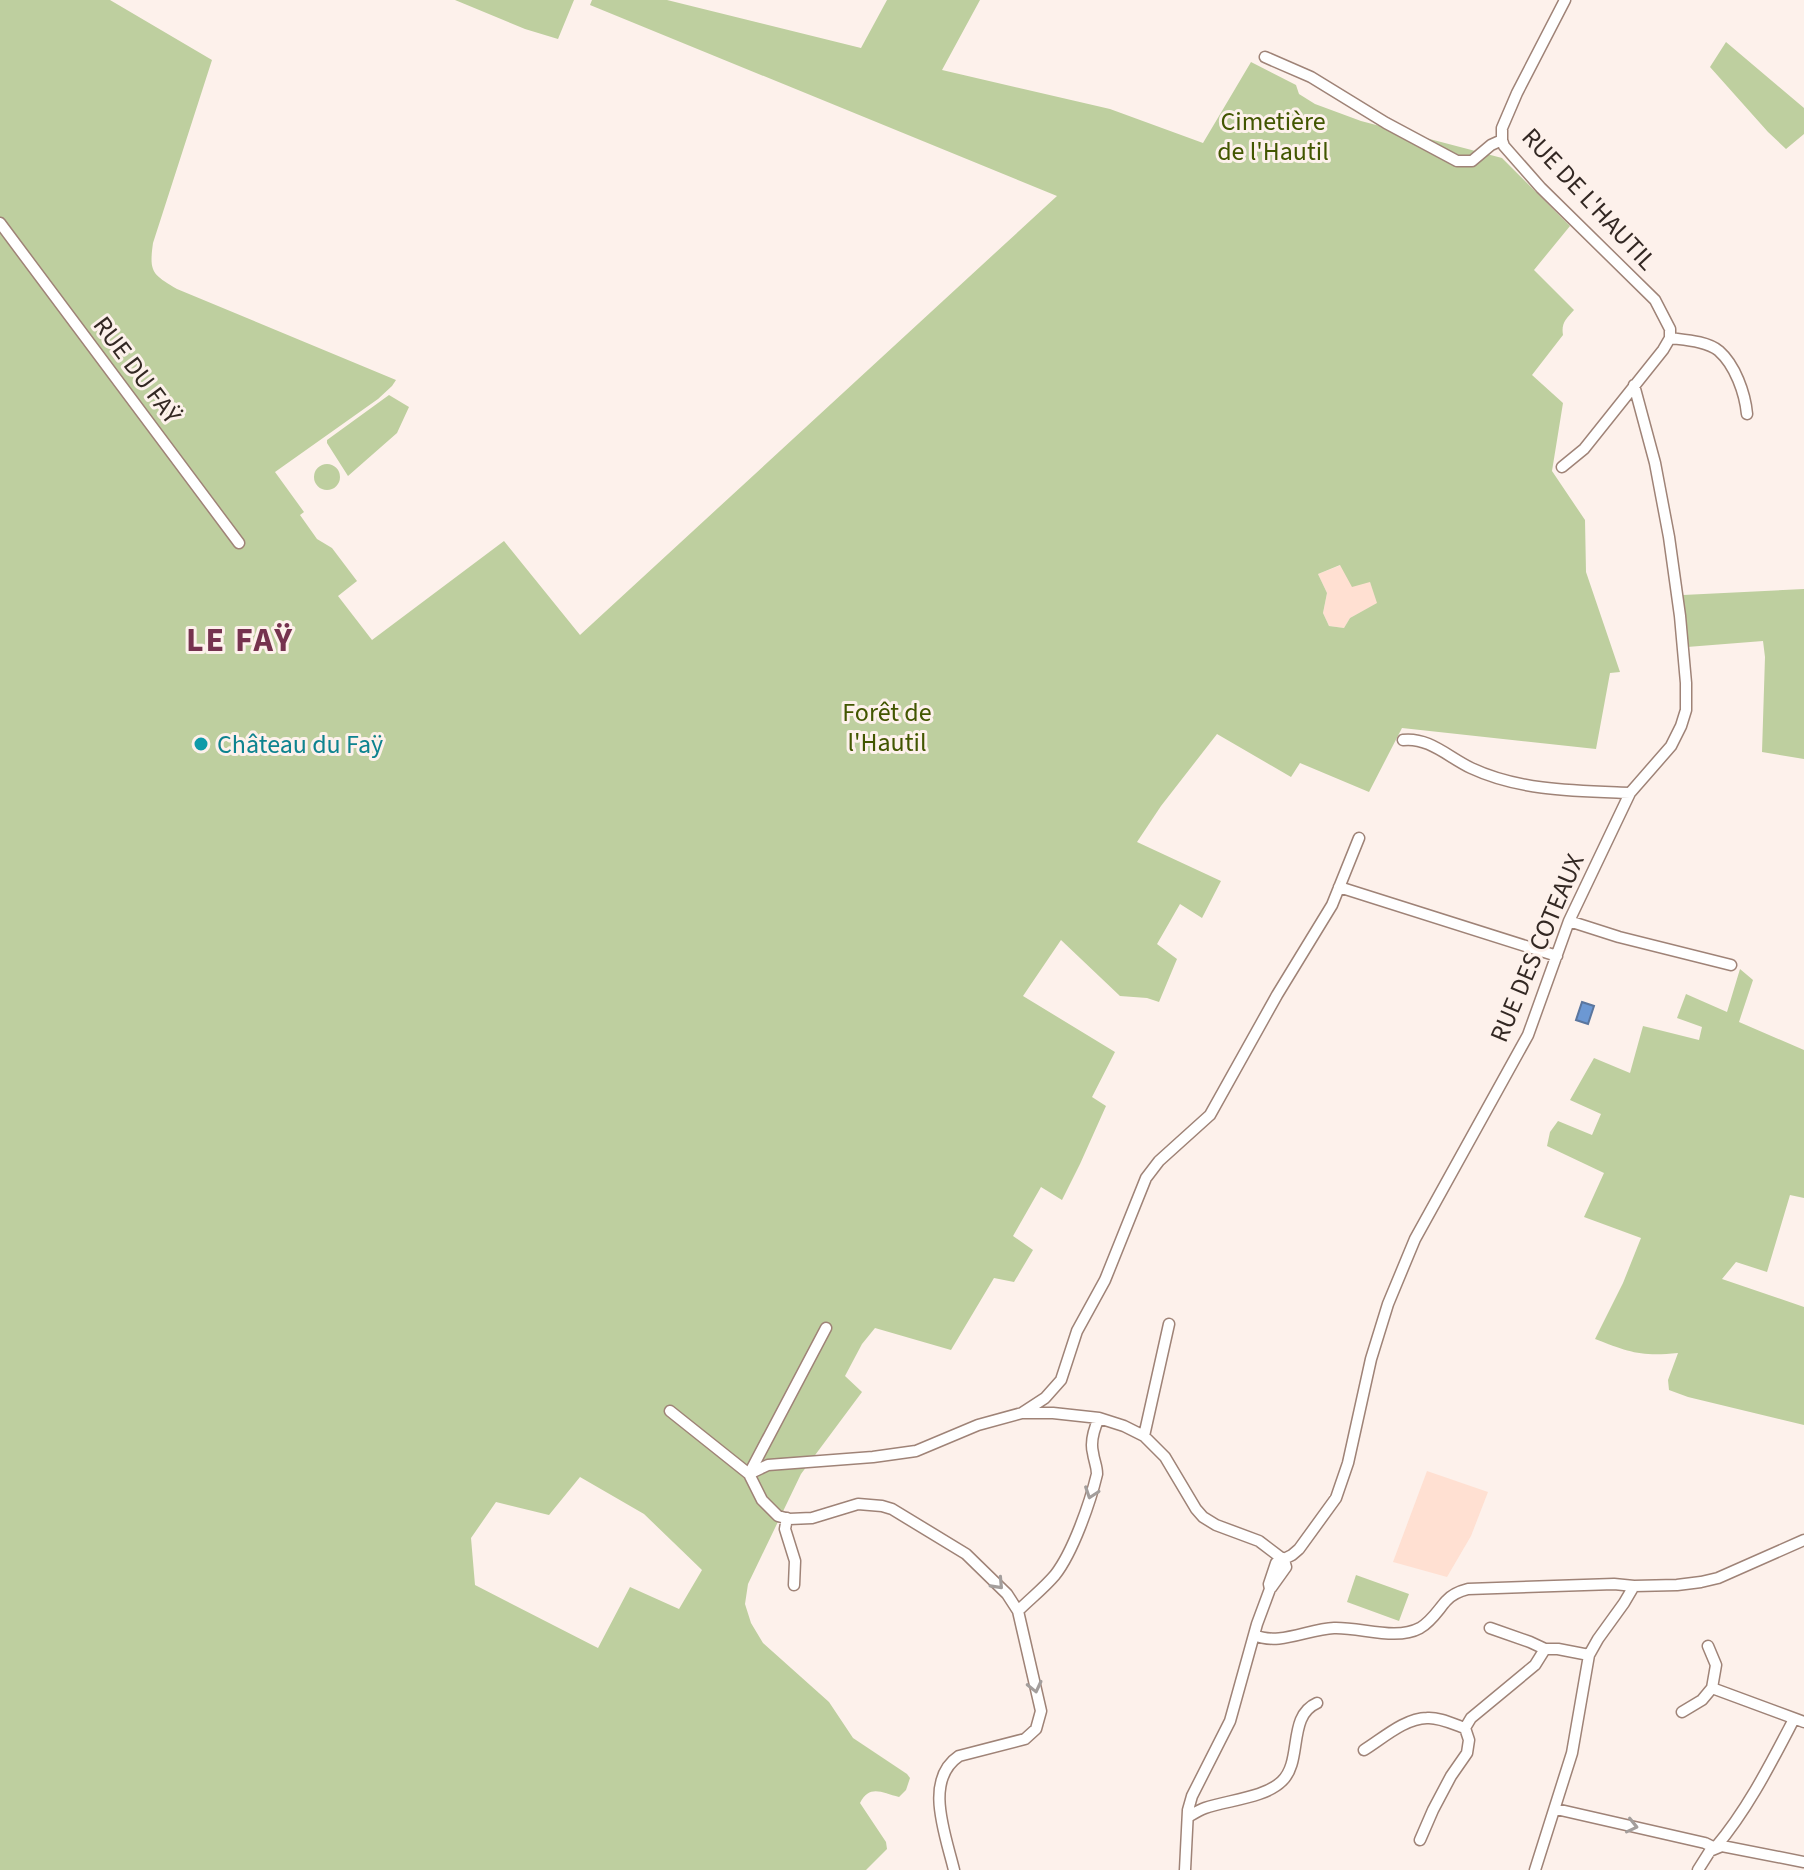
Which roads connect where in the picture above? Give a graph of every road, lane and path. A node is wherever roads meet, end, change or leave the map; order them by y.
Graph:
1 (1565, 0) edge
2 (1265, 57) dead end
3 (1502, 140) junction
4 (0, 223) edge
5 (1670, 338) junction
6 (1634, 385) junction
7 (1747, 414) dead end
8 (1562, 467) dead end
9 (239, 543) dead end
10 (1403, 740) dead end
11 (1630, 793) junction
12 (1359, 838) dead end
13 (1339, 887) junction
14 (1569, 921) junction
15 (1557, 956) junction
16 (1731, 965) dead end
17 (1169, 1324) dead end
18 (826, 1328) dead end
19 (670, 1411) dead end
20 (1022, 1413) junction
21 (1099, 1418) junction
22 (1144, 1436) junction
23 (749, 1474) junction
24 (787, 1518) junction
25 (1804, 1540) edge
26 (1284, 1560) junction
27 (794, 1585) dead end
28 (1634, 1586) junction
29 (1018, 1611) junction
30 (1490, 1628) dead end
31 (1254, 1635) junction
32 (1708, 1646) dead end
33 (1545, 1649) junction
34 (1589, 1655) junction
35 (1712, 1688) junction
36 (1317, 1703) dead end
37 (1682, 1712) dead end
38 (1799, 1720) edge
39 (1465, 1728) junction
40 (1364, 1750) dead end
41 (1556, 1809) junction
42 (1188, 1817) junction
43 (1420, 1840) dead end
44 (1715, 1848) junction
45 (1804, 1862) edge
46 (954, 1870) edge
47 (1185, 1870) edge
48 (1535, 1870) edge
49 (1698, 1870) edge

1 - 3 street, RUE DE L'HAUTIL
2 - 3 street
3 - 5 street, RUE DE L'HAUTIL
4 - 9 street, RUE DU FAŸ
5 - 6 street
5 - 7 street
6 - 8 street
6 - 11 street, RUE DES COTEAUX
10 - 11 street
11 - 14 street, RUE DES COTEAUX
12 - 13 street
13 - 15 street
13 - 20 street
14 - 15 street, RUE DES COTEAUX
14 - 16 street
15 - 26 street, RUE DES COTEAUX
17 - 22 street
18 - 23 street
19 - 23 street
20 - 21 street
20 - 23 street
21 - 22 street
21 -> 29 street
22 - 26 street
23 - 24 street
24 - 27 street
24 -> 29 street
25 - 28 street
26 - 31 street, RUE DES COTEAUX
28 - 31 street
28 - 34 street
29 -> 46 street
30 - 33 street
31 - 42 street, RUE DES COTEAUX
32 - 35 street
33 - 34 street
33 - 39 street
34 - 41 street
35 - 37 street
35 - 38 street
36 - 42 street
38 - 44 street
39 - 40 street
39 - 43 street
41 -> 44 street
41 - 48 street
42 - 47 street, RUE DES COTEAUX
44 - 45 street
44 - 49 street

